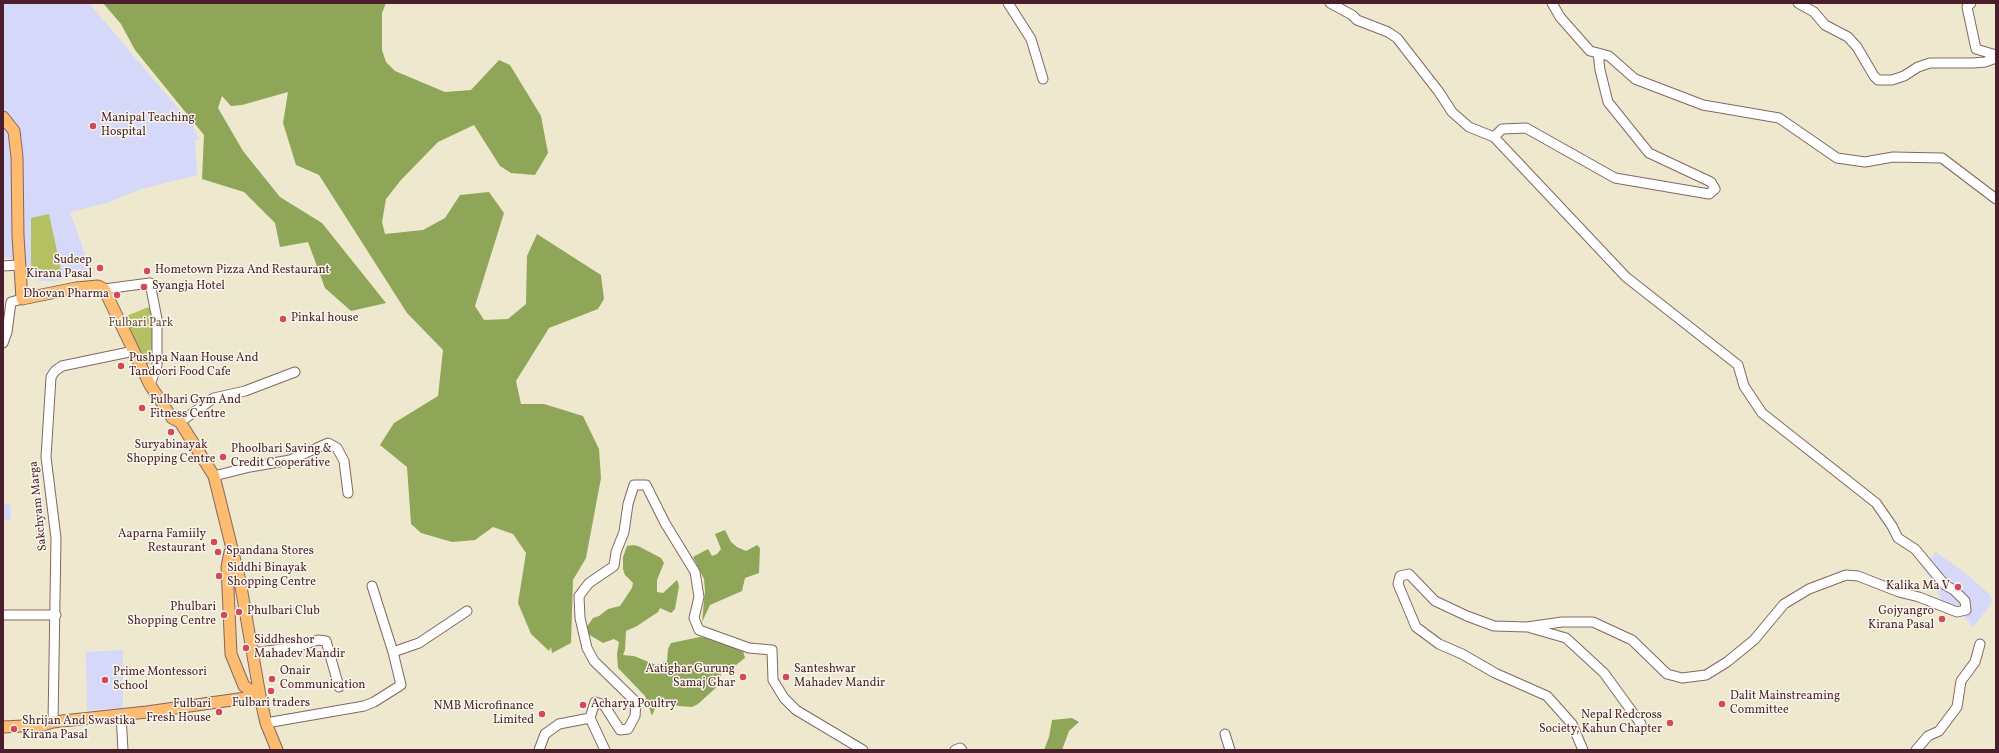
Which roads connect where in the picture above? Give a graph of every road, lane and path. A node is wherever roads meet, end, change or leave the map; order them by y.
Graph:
1 (1008, 3) edge
2 (1330, 3) edge
3 (1552, 3) edge
4 (1798, 3) edge
5 (1971, 3) edge
6 (1598, 53) junction
7 (1996, 55) edge
8 (1996, 58) edge
9 (1043, 79) dead end
10 (3, 117) edge
11 (1494, 136) junction
12 (1996, 199) edge
13 (20, 265) junction
14 (3, 266) edge
15 (104, 289) junction
16 (22, 299) junction
17 (3, 343) edge
18 (134, 351) junction
19 (295, 372) dead end
20 (150, 385) junction
21 (180, 422) junction
22 (214, 476) junction
23 (348, 493) dead end
24 (230, 549) junction
25 (372, 586) dead end
26 (467, 611) dead end
27 (3, 615) edge
28 (56, 615) junction
29 (1527, 626) junction
30 (1980, 644) dead end
31 (393, 652) junction
32 (253, 653) junction
33 (339, 687) dead end
34 (260, 696) junction
35 (121, 715) junction
36 (590, 718) junction
37 (53, 722) junction
38 (266, 723) junction
39 (1641, 724) dead end
40 (3, 727) edge
41 (1225, 734) dead end
42 (123, 750) edge
43 (277, 750) edge
44 (539, 750) edge
45 (604, 750) edge
46 (863, 750) edge
47 (955, 750) edge
48 (962, 750) edge
49 (1230, 750) edge
50 (1583, 750) edge
51 (1916, 750) edge

1 - 9 street
2 - 11 street
3 - 6 street
4 - 8 street
5 - 7 street
6 - 11 street
6 - 12 street
10 - 13 main road
11 - 29 street
13 - 14 street
13 - 16 main road
15 - 16 main road
15 - 18 main road
15 - 20 street
16 - 17 street
18 - 20 main road
18 - 28 street, Sakchyam Marga
19 - 21 street
20 - 21 main road
21 - 22 main road
22 - 23 street
22 - 24 main road
24 - 32 main road
24 - 34 main road
25 - 31 street
26 - 31 street
27 - 28 street
28 - 37 street, Sakchyam Marga
29 - 39 street
29 - 50 street
30 - 51 street
31 - 38 street
32 - 33 street
32 - 34 main road
34 - 35 main road
34 - 38 main road
35 - 37 main road
35 - 42 street
36 - 44 street
36 - 45 street
36 - 46 street
37 - 40 main road
38 - 43 main road
41 - 49 street
47 - 48 street

